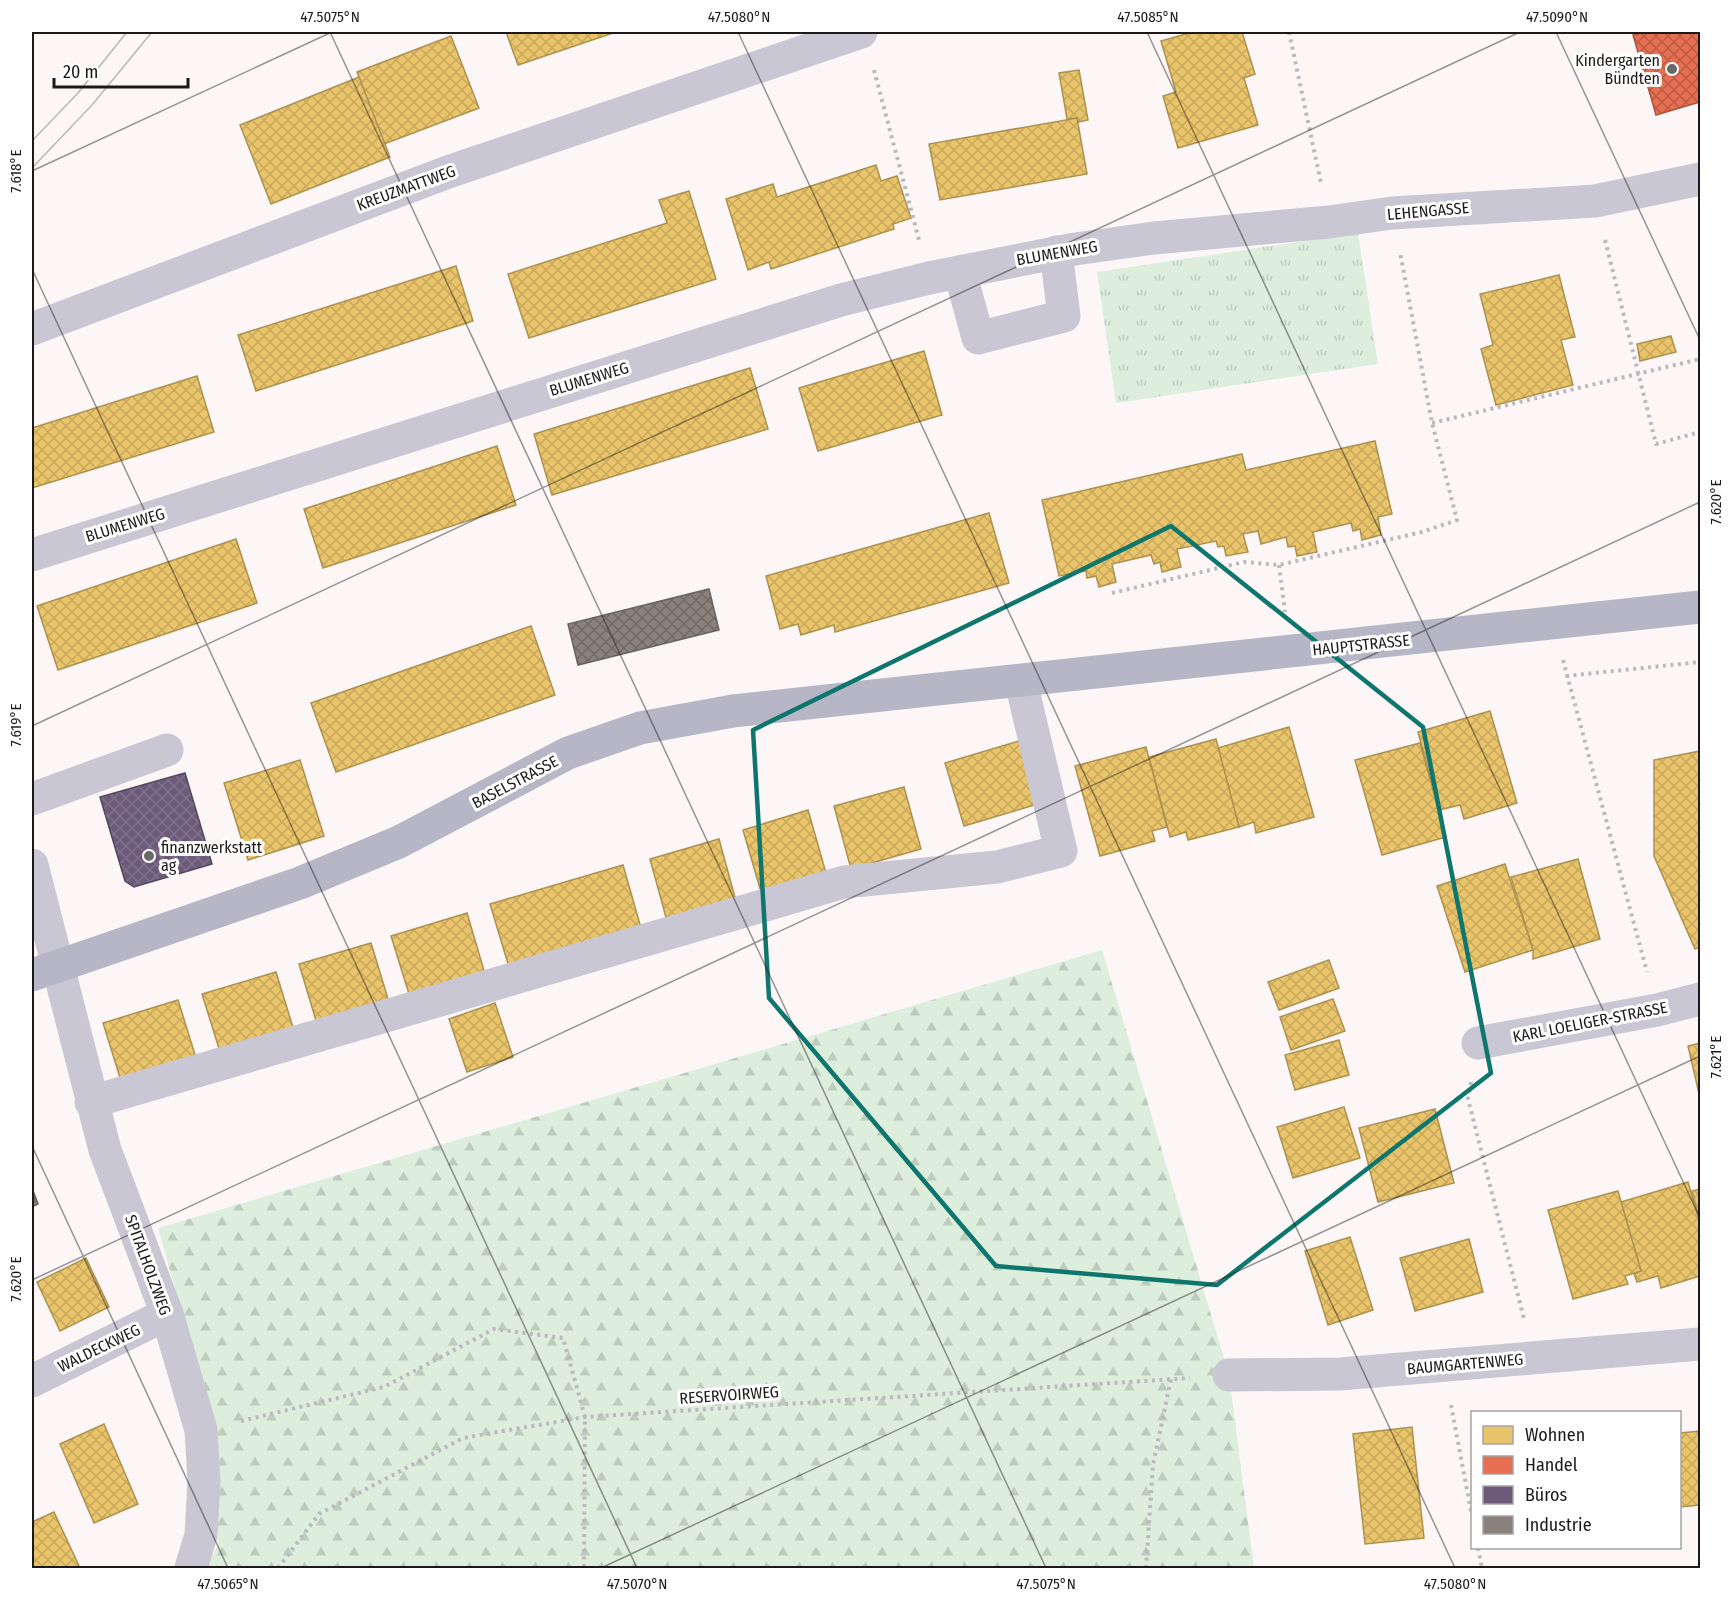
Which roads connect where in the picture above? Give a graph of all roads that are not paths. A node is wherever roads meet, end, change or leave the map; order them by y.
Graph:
1 (861, 32) edge
2 (781, 44) edge
3 (1701, 179) edge
4 (1154, 237) joint
5 (1056, 252) junction
6 (944, 275) junction
7 (32, 329) edge
8 (32, 555) edge
9 (1701, 607) edge
10 (1021, 681) junction
11 (166, 750) dead end
12 (32, 799) edge
13 (32, 865) edge
14 (44, 970) edge
15 (1701, 999) edge
16 (1478, 1043) road end
17 (91, 1102) junction
18 (167, 1314) junction
19 (1701, 1344) edge
20 (1229, 1375) road end
21 (32, 1381) edge
22 (191, 1569) edge

1 - 2 street, KREUZMATTWEG
2 - 7 street, KREUZMATTWEG
3 - 4 street, LEHENGASSE
4 - 5 street, BLUMENWEG
5 - 6 street, BLUMENWEG
5 - 6 street
6 - 8 street, BLUMENWEG
9 - 10 main road, HAUPTSTRASSE
10 - 14 main road, BASELSTRASSE
10 - 17 street
11 - 12 street
13 - 14 street, SPITALHOLZWEG
14 - 17 street, SPITALHOLZWEG
15 - 16 street, KARL LOELIGER-STRASSE
17 - 18 street, SPITALHOLZWEG
18 - 21 street, WALDECKWEG
18 - 22 street, SPITALHOLZWEG
19 - 20 street, BAUMGARTENWEG

